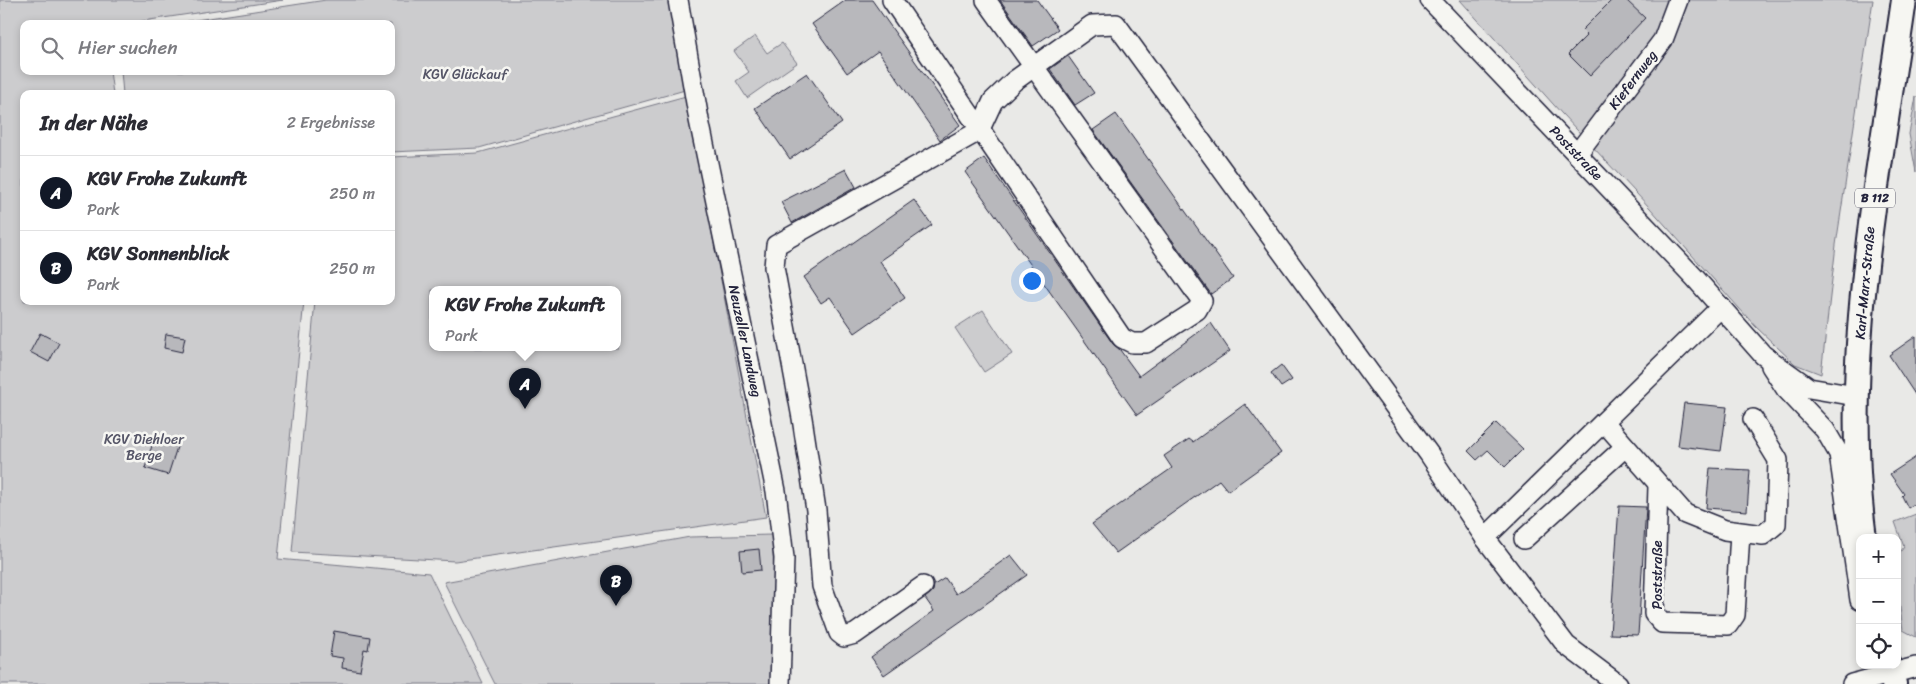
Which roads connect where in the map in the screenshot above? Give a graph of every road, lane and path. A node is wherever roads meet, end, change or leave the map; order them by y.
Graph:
1 (678, 0) edge
2 (892, 0) edge
3 (986, 0) edge
4 (1430, 0) edge
5 (1678, 0) edge
6 (1904, 0) edge
7 (1033, 67) junction
8 (979, 131) junction
9 (1576, 154) junction
10 (1721, 307) junction
11 (1763, 355) junction
12 (1856, 396) junction
13 (1753, 419) dead end
14 (1604, 422) junction
15 (1625, 447) junction
16 (1658, 486) junction
17 (1740, 533) junction
18 (1864, 534) edge
19 (1485, 538) junction
20 (1524, 539) dead end
21 (1857, 579) edge
22 (923, 586) dead end
23 (1916, 667) edge
24 (1891, 674) edge
25 (780, 684) edge
26 (1618, 684) edge
27 (1852, 684) edge

1 - 25 street, Neuzeller Landweg
2 - 8 street
3 - 7 street
4 - 9 street, Poststraße
5 - 9 street, Kiefernweg
6 - 12 main road, Karl-Marx-Straße / B 112
7 - 8 street
7 - 8 street
7 - 19 street
8 - 22 street
9 - 10 street, Poststraße
10 - 11 street, Poststraße
10 - 14 street
11 - 12 street, Poststraße
11 - 21 street
12 - 18 main road, Karl-Marx-Straße / B 112
13 - 17 street
14 - 15 street
14 - 19 street
15 - 16 street
15 - 20 street
16 - 17 street
16 - 17 street, Poststraße
19 - 26 street
23 - 24 street
24 - 27 street

